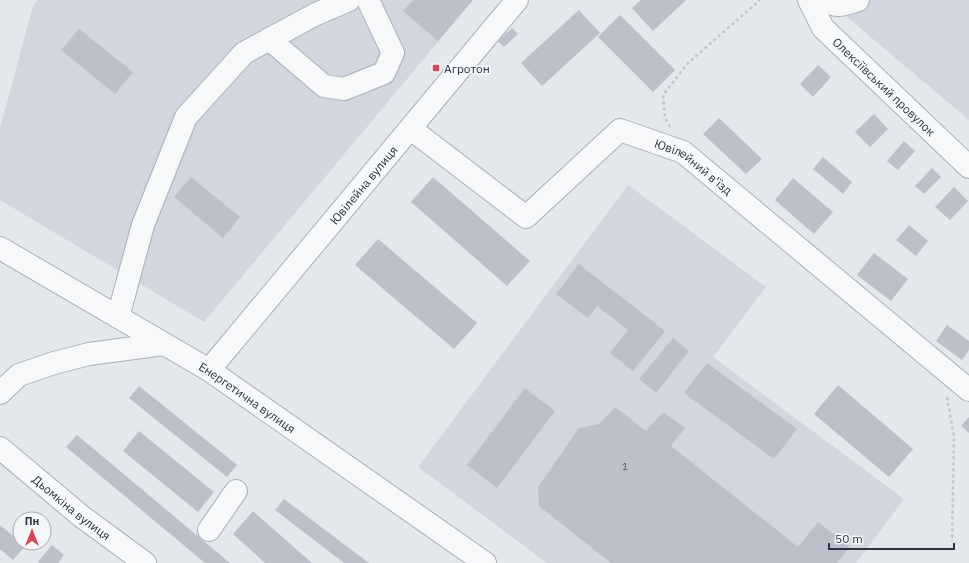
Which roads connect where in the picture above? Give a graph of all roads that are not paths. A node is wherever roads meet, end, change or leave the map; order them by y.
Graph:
1 (349, 0) edge
2 (368, 0) edge
3 (518, 0) edge
4 (809, 0) edge
5 (825, 0) edge
6 (858, 0) edge
7 (269, 40) junction
8 (410, 129) junction
9 (969, 167) edge
10 (0, 248) edge
11 (118, 317) junction
12 (164, 344) junction
13 (209, 370) junction
14 (969, 390) edge
15 (0, 392) edge
16 (0, 448) edge
17 (236, 491) dead end
18 (209, 530) dead end
19 (145, 563) edge
20 (485, 563) edge

1 - 7 street
2 - 7 street
3 - 8 street, Ювілейна вулиця
4 - 9 street, Олексіївський провулок
5 - 6 street
7 - 11 street
8 - 13 street, Ювілейна вулиця
8 - 14 street, Ювілейний в'їзд
10 - 11 street, Енергетична вулиця
11 - 12 street, Енергетична вулиця
12 - 13 street, Енергетична вулиця
12 - 15 street
13 - 20 street, Енергетична вулиця
16 - 19 street, Дьомкіна вулиця
17 - 18 street

